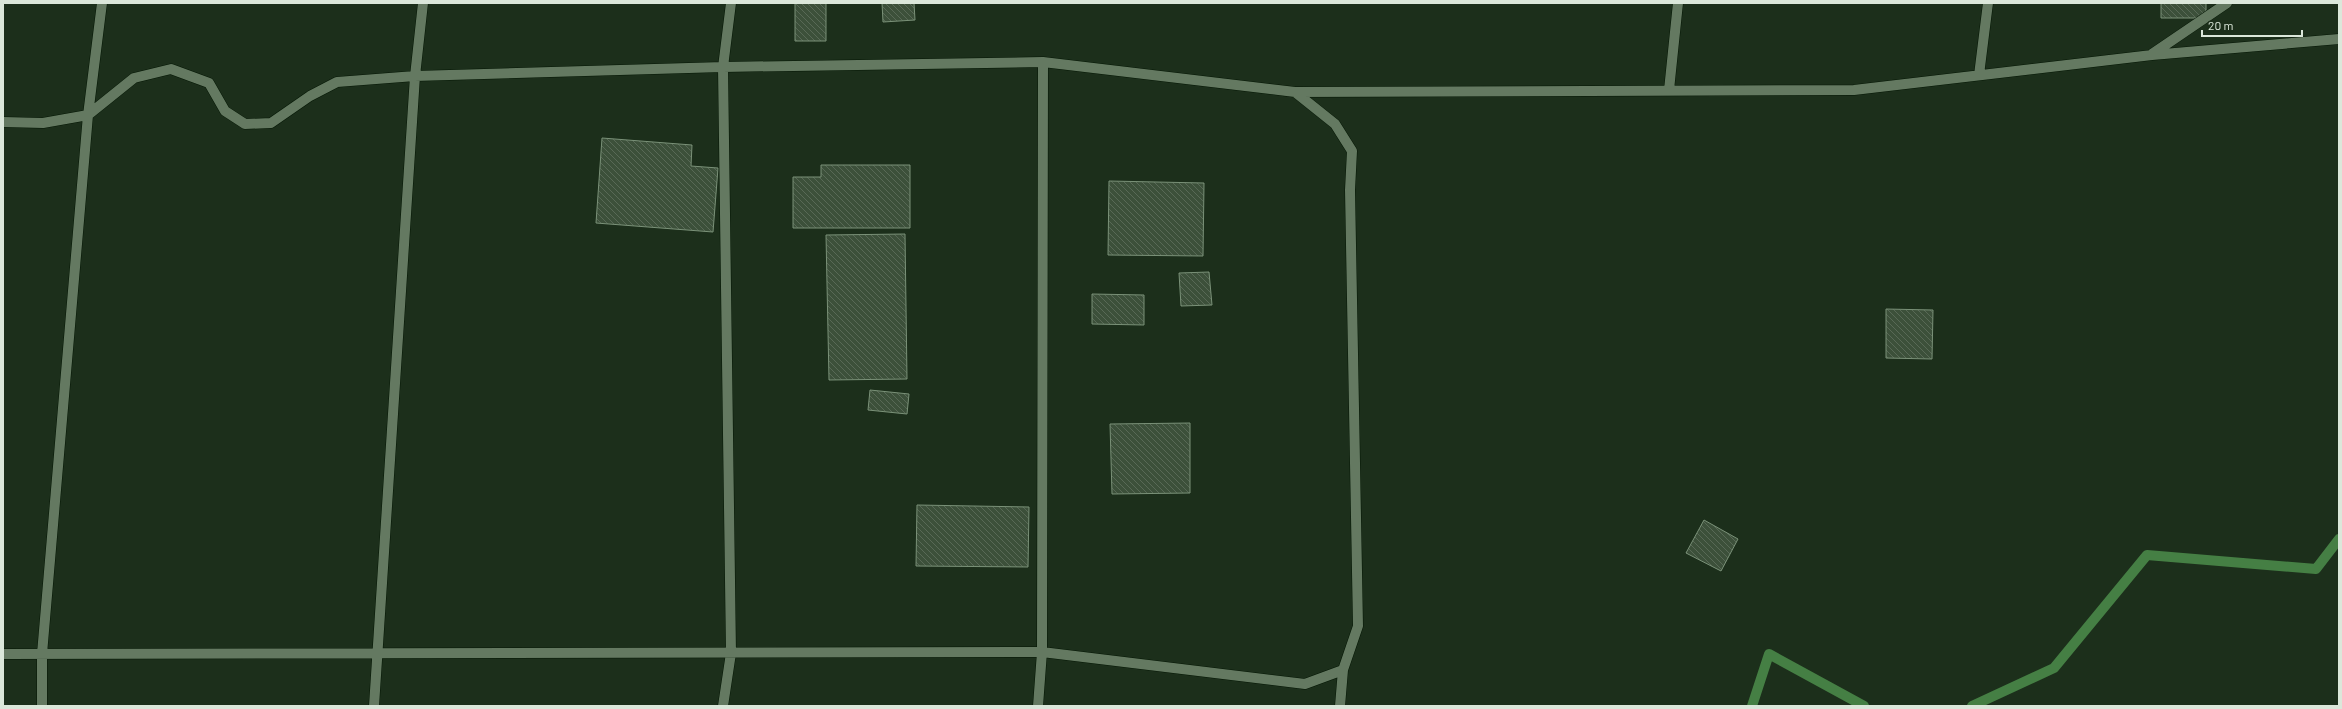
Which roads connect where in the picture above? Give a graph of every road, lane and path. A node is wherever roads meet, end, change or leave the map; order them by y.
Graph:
1 (102, 3) edge
2 (423, 3) edge
3 (731, 3) edge
4 (1678, 3) edge
5 (1988, 3) edge
6 (2227, 3) edge
7 (2339, 39) edge
8 (2152, 55) junction
9 (1043, 62) junction
10 (722, 67) junction
11 (1979, 75) junction
12 (415, 76) junction
13 (1669, 90) junction
14 (1295, 92) junction
15 (88, 115) junction
16 (3, 122) edge
17 (1042, 652) junction
18 (731, 653) junction
19 (3, 654) edge
20 (42, 654) junction
21 (377, 654) junction
22 (1343, 670) junction
23 (42, 706) edge
24 (374, 706) edge
25 (723, 706) edge
26 (1038, 706) edge
27 (1340, 706) edge

1 - 15 street
2 - 12 street
3 - 10 street
4 - 13 street
5 - 11 street
6 - 8 street
7 - 8 street
8 - 11 street
9 - 10 street
9 - 14 street
9 - 17 street
10 - 12 street
10 - 18 street
11 - 13 street
12 - 15 street
12 - 21 street
13 - 14 street
14 - 22 street
15 - 16 street
15 - 20 street
17 - 18 street
17 - 22 street
17 - 26 street
18 - 21 street
18 - 25 street
19 - 20 street
20 - 21 street
20 - 23 street
21 - 24 street
22 - 27 street

